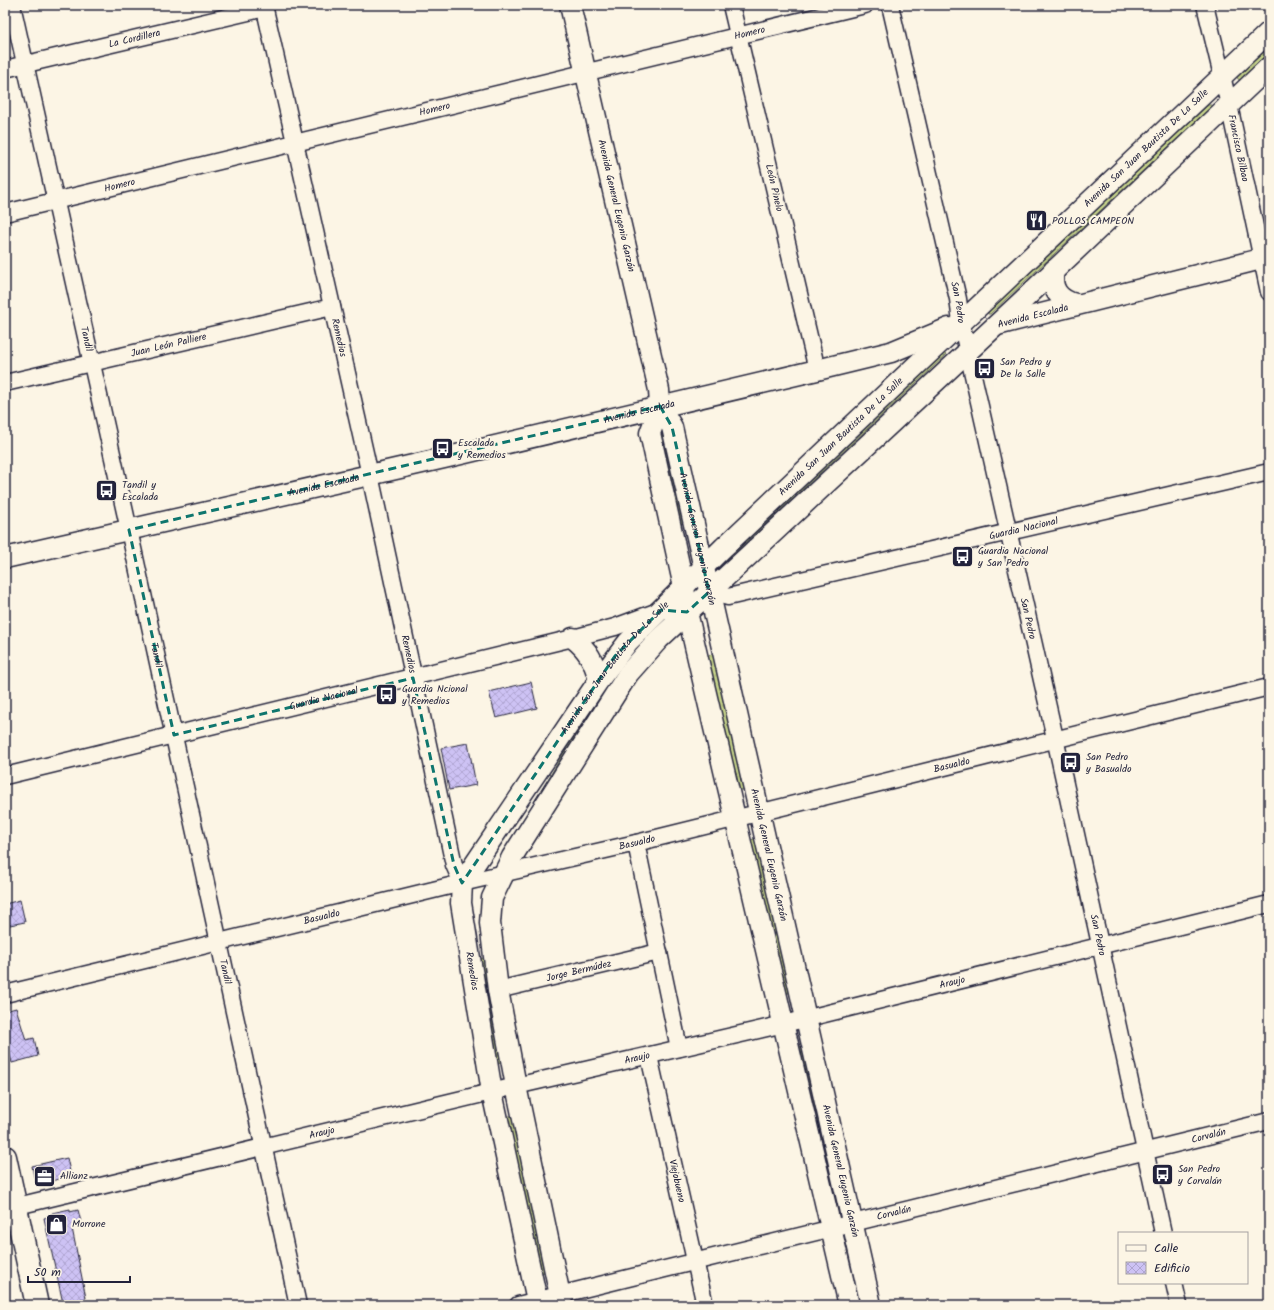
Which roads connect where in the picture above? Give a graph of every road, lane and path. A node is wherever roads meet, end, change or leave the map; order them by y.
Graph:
1 (12, 5) edge
2 (570, 5) edge
3 (731, 5) edge
4 (865, 5) edge
5 (890, 5) edge
6 (1205, 5) edge
7 (264, 6) edge
8 (1269, 32) edge
9 (738, 36) junction
10 (25, 64) junction
11 (1269, 67) edge
12 (5, 69) edge
13 (586, 73) junction
14 (1223, 76) junction
15 (1229, 105) junction
16 (296, 143) junction
17 (56, 200) junction
18 (5, 213) edge
19 (1265, 258) edge
20 (1054, 270) junction
21 (1269, 292) edge
22 (1076, 304) junction
23 (332, 306) junction
24 (961, 322) junction
25 (995, 325) junction
26 (968, 350) junction
27 (91, 363) junction
28 (817, 370) junction
29 (5, 383) edge
30 (660, 406) junction
31 (1269, 472) edge
32 (370, 475) junction
33 (129, 530) junction
34 (1009, 533) junction
35 (5, 558) edge
36 (704, 567) junction
37 (684, 587) junction
38 (709, 592) junction
39 (660, 610) junction
40 (687, 612) junction
41 (573, 638) junction
42 (413, 678) junction
43 (598, 680) junction
44 (1269, 687) edge
45 (174, 735) junction
46 (1055, 738) junction
47 (5, 776) edge
48 (758, 811) junction
49 (736, 817) junction
50 (636, 843) junction
51 (503, 873) junction
52 (462, 883) junction
53 (1269, 904) edge
54 (220, 942) junction
55 (1100, 946) junction
56 (659, 952) junction
57 (498, 990) junction
58 (5, 994) edge
59 (805, 1018) junction
60 (784, 1024) junction
61 (679, 1048) junction
62 (649, 1056) junction
63 (516, 1086) junction
64 (492, 1092) junction
65 (1269, 1121) edge
66 (264, 1148) junction
67 (1145, 1152) junction
68 (5, 1157) edge
69 (10, 1208) edge
70 (853, 1223) junction
71 (832, 1229) junction
72 (1163, 1232) edge
73 (695, 1262) junction
74 (1174, 1284) edge
75 (561, 1300) edge
76 (538, 1303) edge
77 (37, 1305) edge
78 (298, 1305) edge
79 (518, 1305) edge
80 (705, 1305) edge
81 (849, 1305) edge
82 (871, 1305) edge
83 (1179, 1305) edge

1 - 10 street, Tandil
2 - 13 street, Avenida General Eugenio Garzón
3 - 9 street, León Pinelo
4 - 9 street, Homero
5 - 24 street, San Pedro
6 - 14 street, Francisco Bilbao
7 - 10 street, La Cordillera
7 - 16 street, Remedios
8 - 14 street, Avenida San Juan Bautista De La Salle
9 - 13 street, Homero
9 - 28 street, León Pinelo
10 - 12 street, La Cordillera
10 - 17 street, Tandil
11 - 15 street, Avenida San Juan Bautista De La Salle
13 - 16 street, Homero
13 - 30 street, Avenida General Eugenio Garzón
14 - 15 street, Francisco Bilbao
14 - 24 street, Avenida San Juan Bautista De La Salle
15 - 19 street, Francisco Bilbao
15 - 20 street, Avenida San Juan Bautista De La Salle
16 - 17 street, Homero
16 - 23 street, Remedios
17 - 18 street, Homero
17 - 27 street, Tandil
19 - 21 street, Francisco Bilbao
19 - 22 street, Avenida Escalada
20 - 22 street
20 - 25 street, Avenida San Juan Bautista De La Salle
22 - 25 street, Avenida Escalada
23 - 27 street, Juan León Palliere
23 - 32 street, Remedios
24 - 25 street, Avenida Escalada
24 - 26 street, San Pedro
24 - 28 street, Avenida Escalada
24 - 36 street, Avenida San Juan Bautista De La Salle
25 - 26 street, Avenida San Juan Bautista De La Salle
26 - 34 street, San Pedro
26 - 38 street, Avenida San Juan Bautista De La Salle
27 - 29 street, Juan León Palliere
27 - 33 street, Tandil
28 - 30 street, Avenida Escalada
30 - 32 street, Avenida Escalada
30 - 36 street, Avenida General Eugenio Garzón
30 - 37 street, Avenida General Eugenio Garzón
31 - 34 street, Guardia Nacional
32 - 33 street, Avenida Escalada
32 - 42 street, Remedios
33 - 35 street, Avenida Escalada
33 - 45 street, Tandil
34 - 38 street, Guardia Nacional
34 - 46 street, San Pedro
36 - 37 street, Avenida San Juan Bautista De La Salle
36 - 38 street, Avenida General Eugenio Garzón
37 - 39 street, Avenida San Juan Bautista De La Salle
37 - 40 street, Avenida General Eugenio Garzón
38 - 40 street, Avenida San Juan Bautista De La Salle
38 - 48 street, Avenida General Eugenio Garzón
39 - 40 street, Guardia Nacional
39 - 41 street, Guardia Nacional
39 - 43 street, Avenida San Juan Bautista De La Salle
40 - 49 street, Avenida General Eugenio Garzón
40 - 51 street, Avenida San Juan Bautista De La Salle
41 - 42 street, Guardia Nacional
41 - 43 street
42 - 45 street, Guardia Nacional
42 - 52 street, Remedios
43 - 52 street, Avenida San Juan Bautista De La Salle
44 - 46 street, Basualdo
45 - 47 street, Guardia Nacional
45 - 54 street, Tandil
46 - 48 street, Basualdo
46 - 55 street, San Pedro
48 - 49 street, Basualdo
48 - 59 street, Avenida General Eugenio Garzón
49 - 50 street, Basualdo
49 - 60 street, Avenida General Eugenio Garzón
50 - 51 street, Basualdo
50 - 56 street
51 - 52 street, Basualdo
51 - 57 street
52 - 54 street, Basualdo
52 - 64 street, Remedios
53 - 55 street, Araujo
54 - 58 street, Basualdo
54 - 66 street, Tandil
55 - 59 street, Araujo
55 - 67 street, San Pedro
56 - 57 street, Jorge Bermúdez
56 - 61 street
57 - 63 street
59 - 60 street, Araujo
59 - 70 street, Avenida General Eugenio Garzón
60 - 61 street, Araujo
60 - 71 street, Avenida General Eugenio Garzón
61 - 62 street, Araujo
62 - 63 street, Araujo
62 - 73 street, Viejobueno
63 - 64 street, Araujo
63 - 75 street
64 - 66 street, Araujo
64 - 76 street, Remedios
65 - 67 street, Corvalán
66 - 69 street, Araujo
66 - 78 street, Tandil
67 - 70 street, Corvalán
67 - 72 street, San Pedro
68 - 69 main road
69 - 77 main road
70 - 71 street, Corvalán
70 - 82 street, Avenida General Eugenio Garzón
71 - 73 street, Corvalán
71 - 81 street, Avenida General Eugenio Garzón
73 - 75 street, Corvalán
73 - 80 street, Viejobueno
74 - 83 street
75 - 76 street, Corvalán
76 - 79 street, Corvalán

